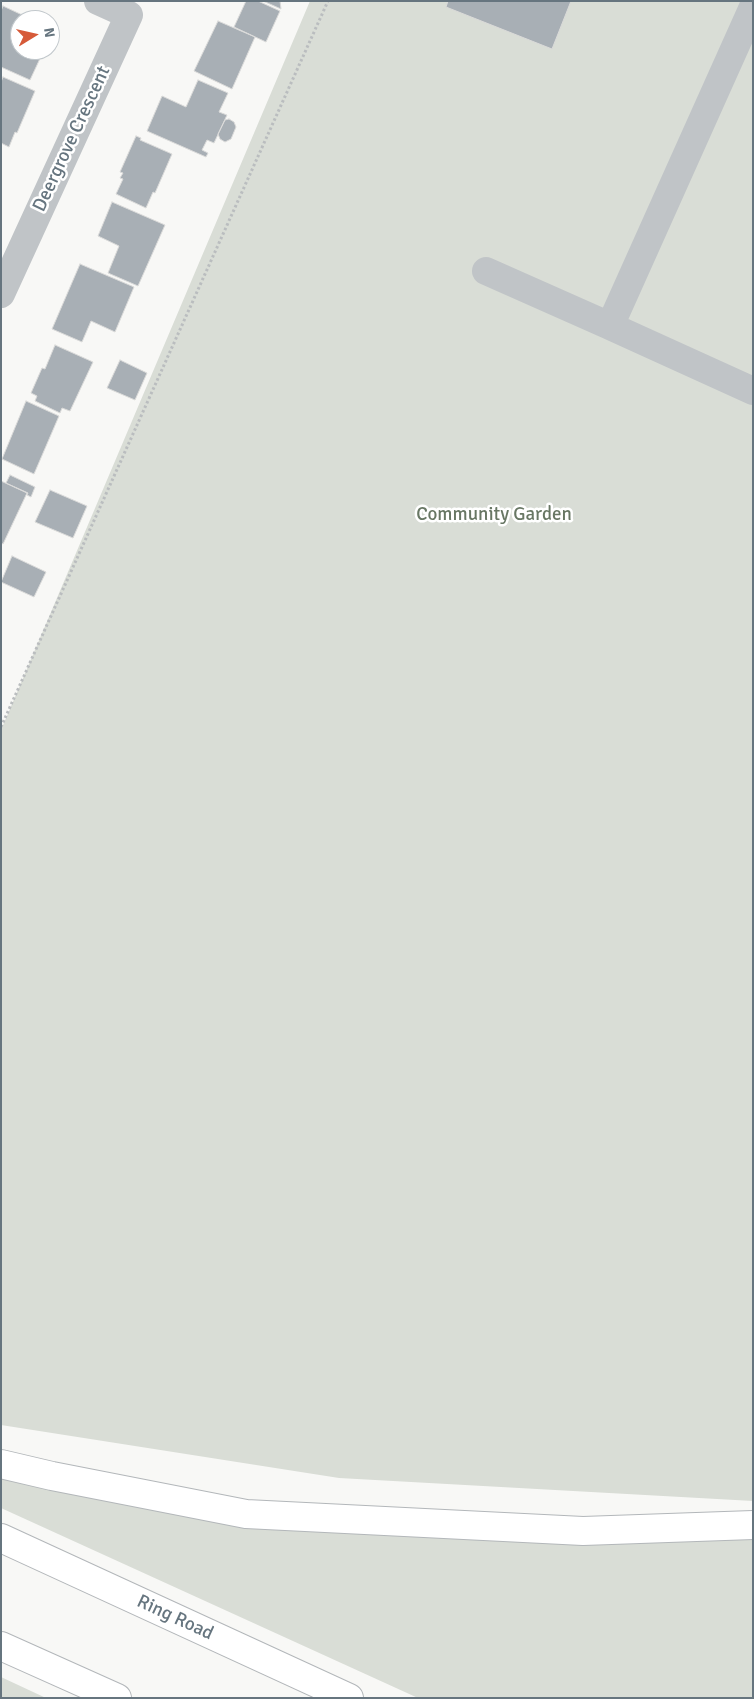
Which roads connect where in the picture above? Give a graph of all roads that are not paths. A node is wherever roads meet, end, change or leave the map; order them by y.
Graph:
1 (98, 1) edge
2 (753, 7) edge
3 (486, 271) dead end
4 (1, 294) edge
5 (610, 326) junction
6 (753, 391) edge
7 (1, 1464) edge
8 (753, 1525) edge
9 (1, 1538) edge
10 (1, 1646) edge
11 (117, 1698) edge
12 (349, 1698) edge

1 - 4 street, Deergrove Crescent
2 - 5 street
3 - 5 street
5 - 6 street
7 - 8 highway
9 - 12 highway, Ring Road
10 - 11 highway

